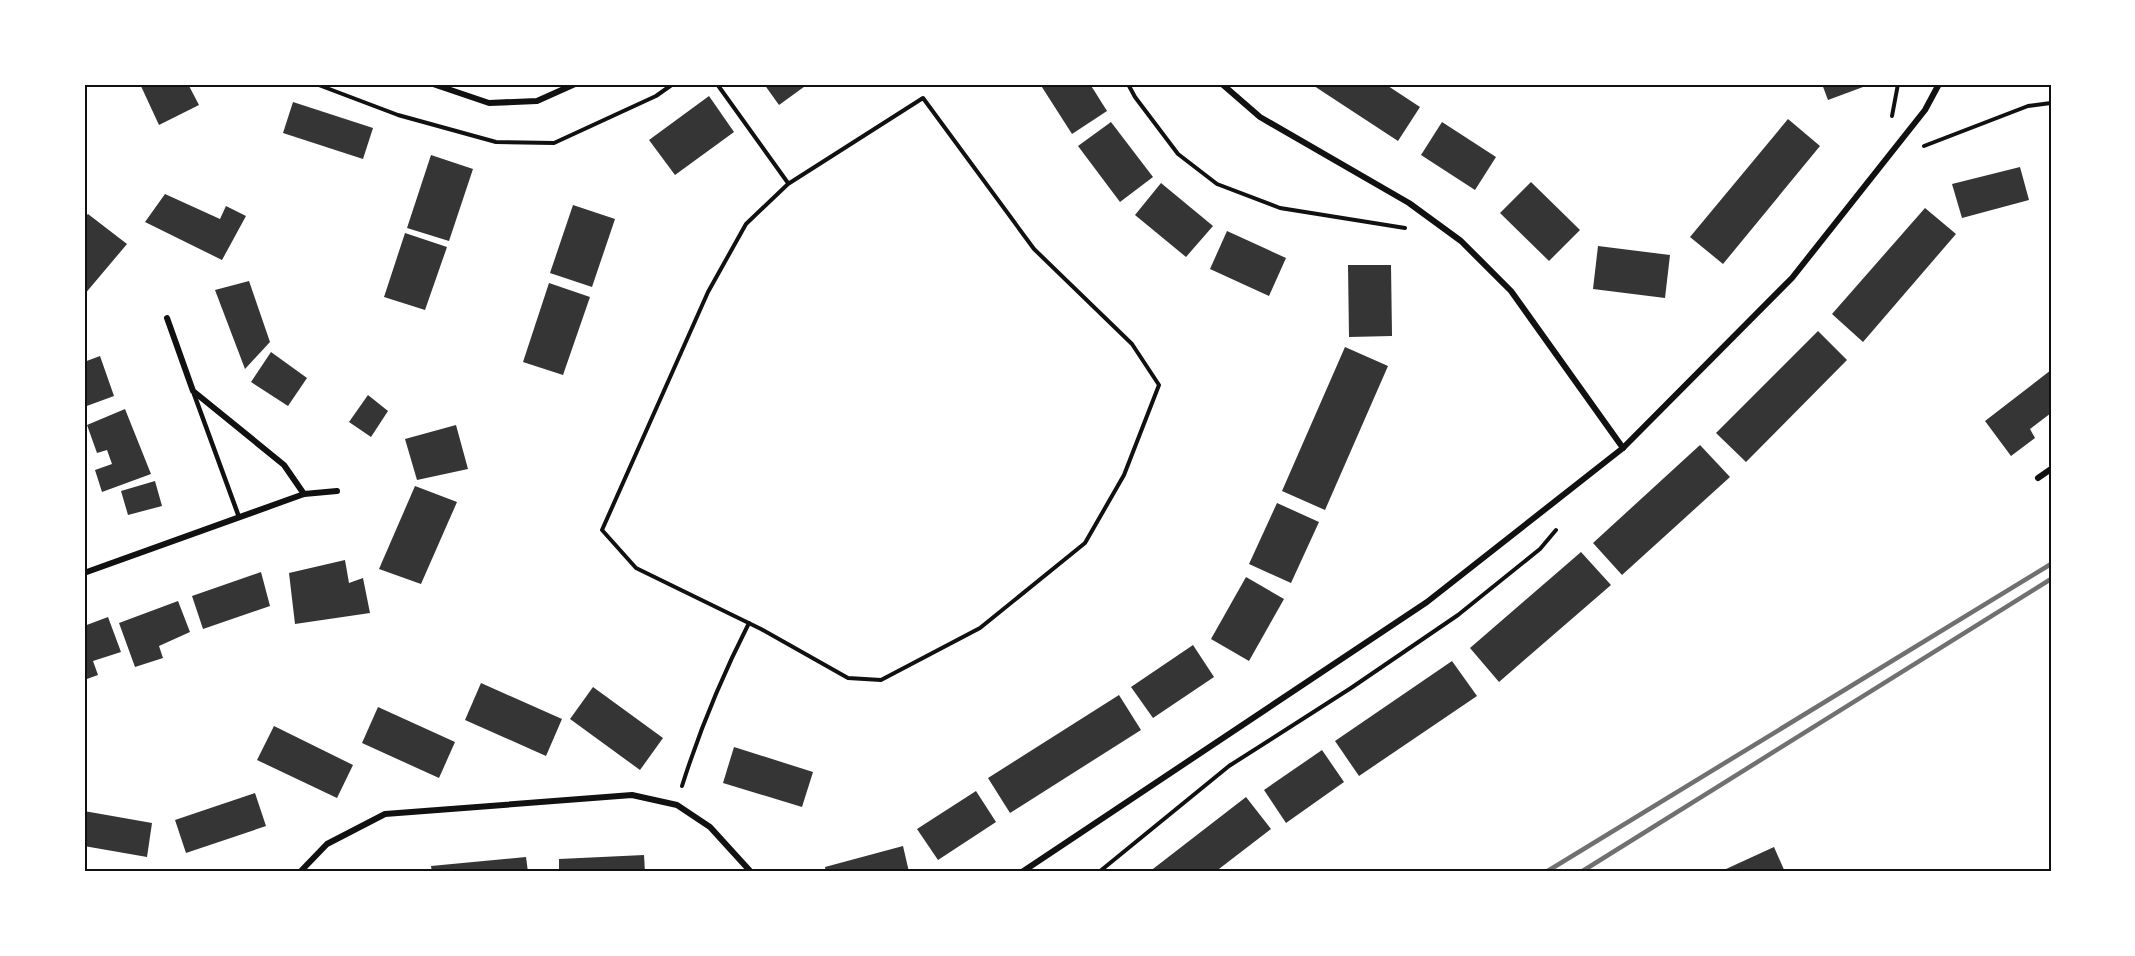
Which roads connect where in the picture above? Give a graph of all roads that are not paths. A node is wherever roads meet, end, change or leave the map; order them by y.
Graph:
1 (433, 84) edge
2 (575, 84) edge
3 (1222, 84) edge
4 (1940, 84) edge
5 (166, 318) dead end
6 (194, 391) junction
7 (1623, 448) junction
8 (2051, 469) edge
9 (2038, 478) dead end
10 (337, 491) dead end
11 (304, 494) junction
12 (239, 517) junction
13 (84, 573) edge
14 (300, 872) edge
15 (751, 872) edge
16 (1022, 872) edge

1 - 2 street
3 - 7 street
4 - 7 street
5 - 6 street
6 - 11 street
6 - 12 lane
7 - 16 street
8 - 9 street
10 - 11 street
11 - 12 street
12 - 13 street
14 - 15 street

